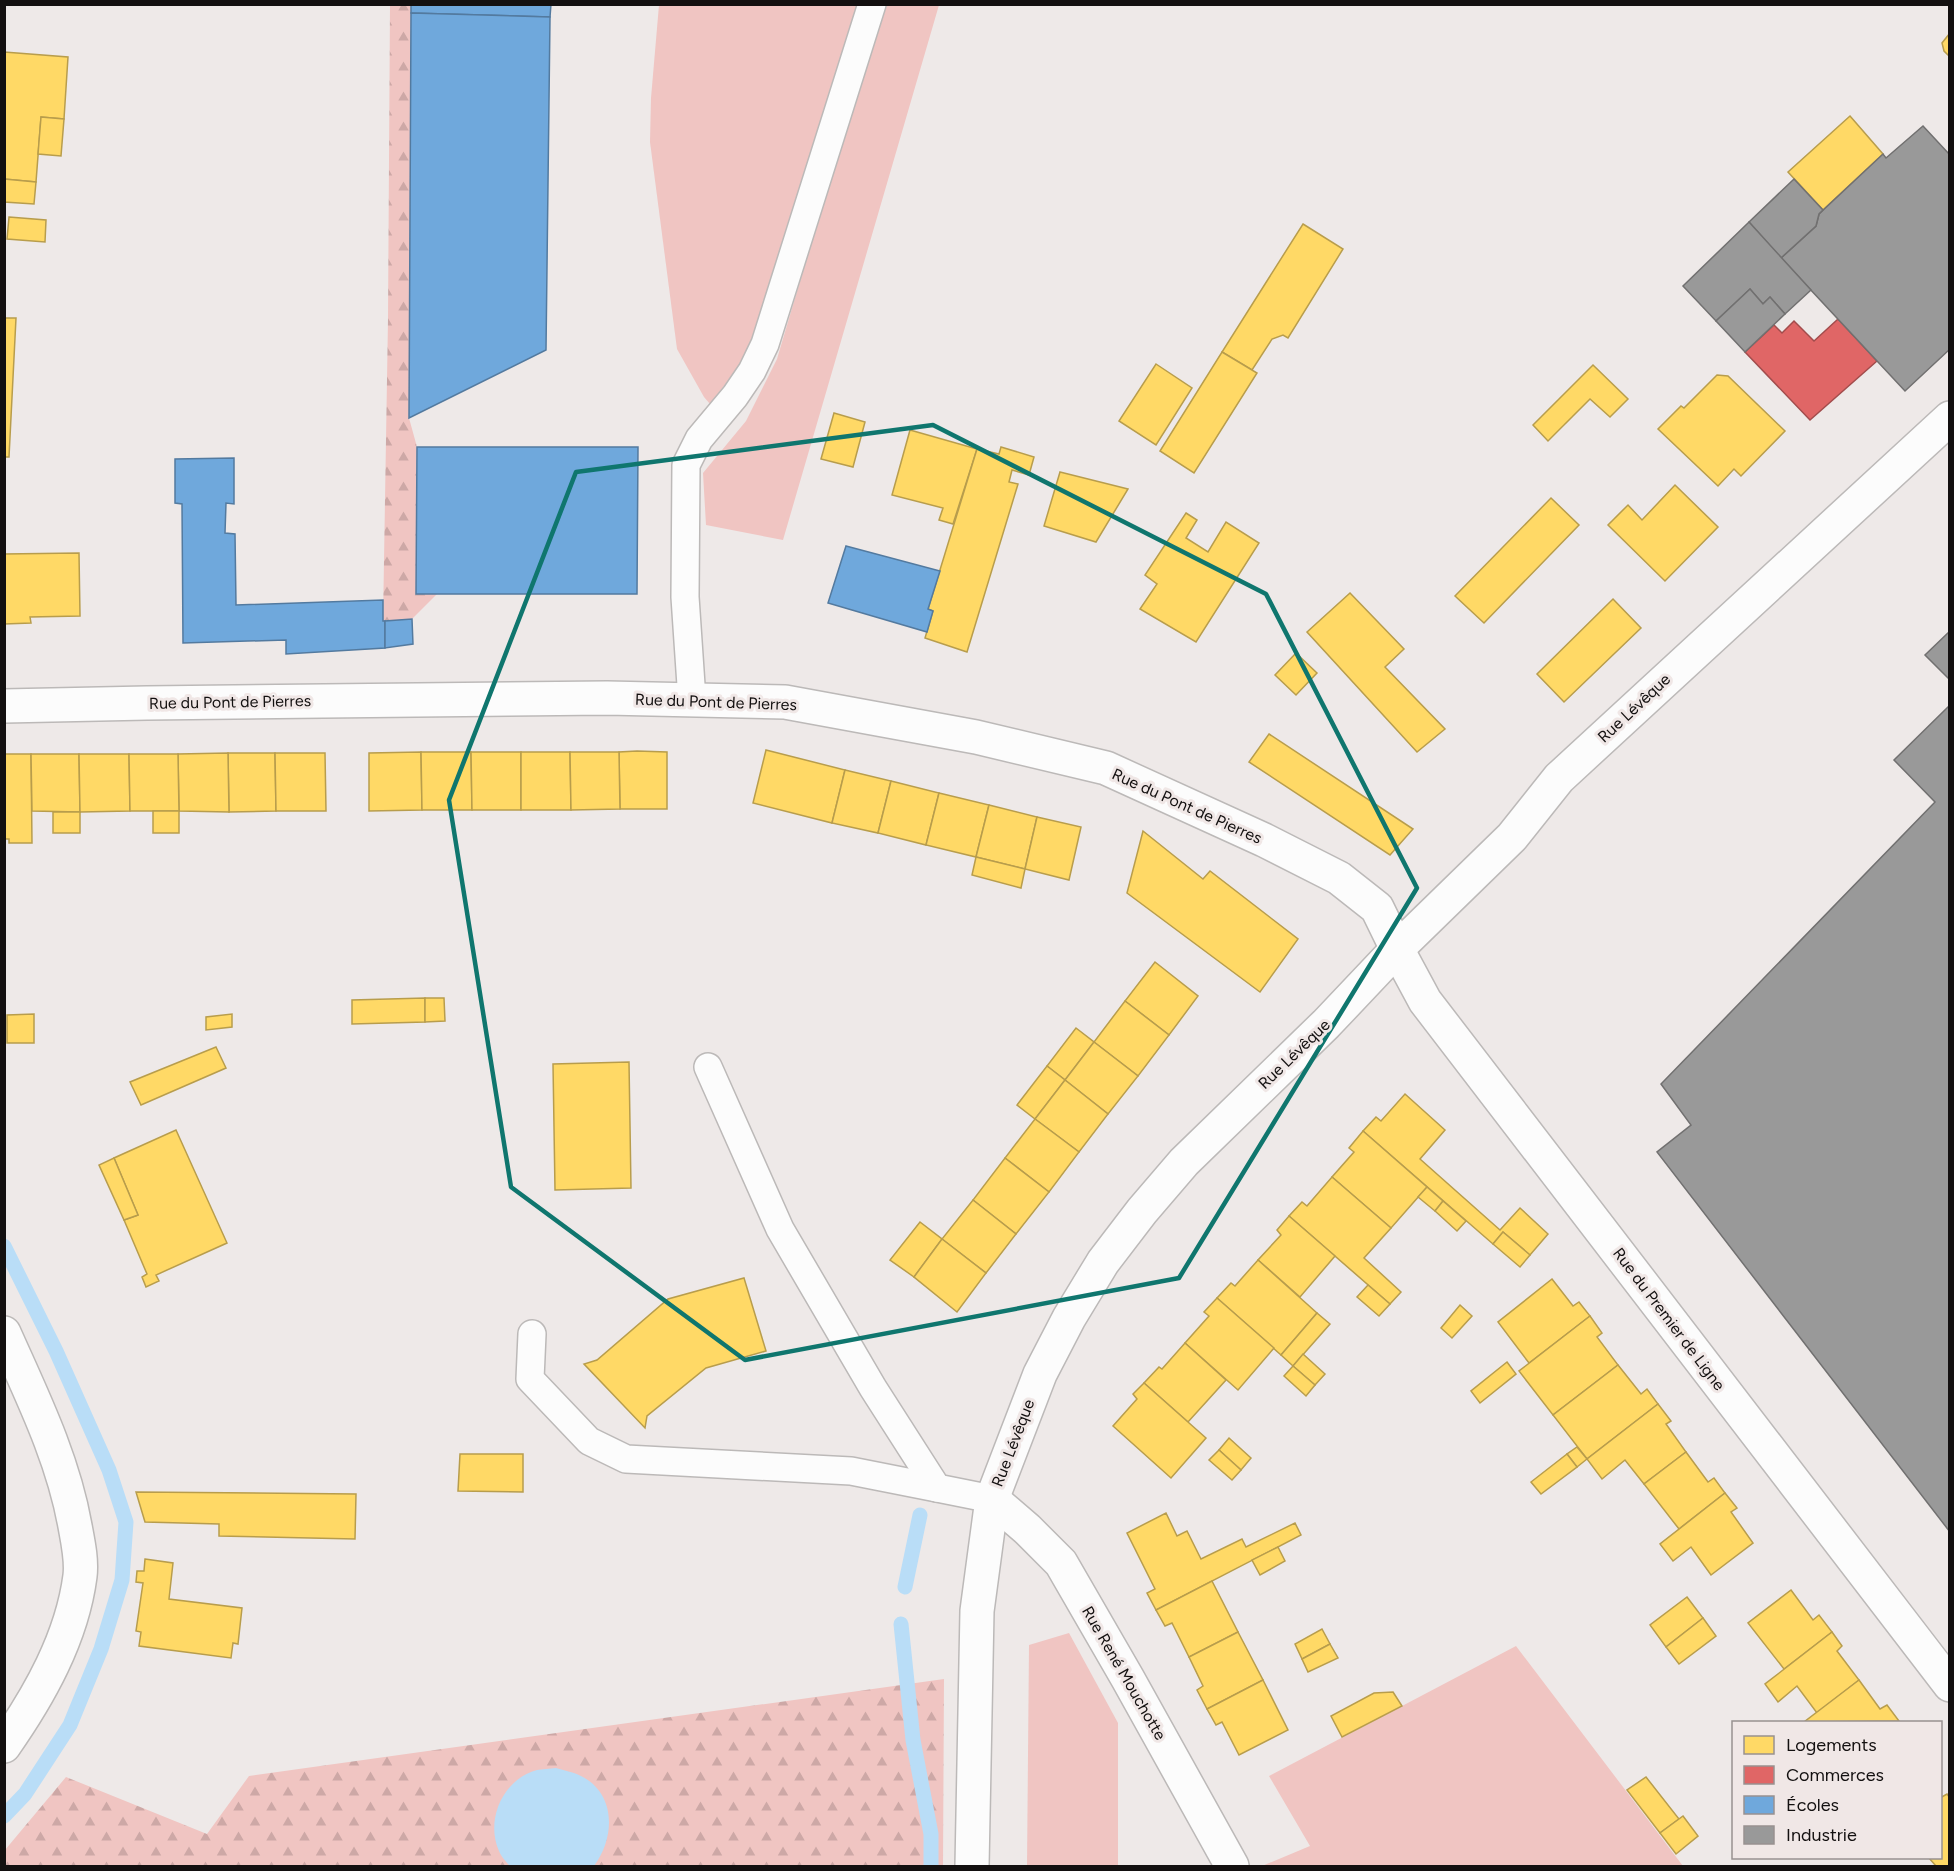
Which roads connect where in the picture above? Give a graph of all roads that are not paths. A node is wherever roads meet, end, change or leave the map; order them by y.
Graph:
1 (872, 4) edge
2 (1950, 418) edge
3 (692, 700) junction
4 (4, 706) edge
5 (1397, 949) junction
6 (708, 1067) dead end
7 (4, 1333) edge
8 (532, 1334) dead end
9 (937, 1488) junction
10 (992, 1498) junction
11 (1950, 1684) edge
12 (4, 1746) edge
13 (972, 1866) edge
14 (1232, 1866) edge

1 - 3 lane
2 - 5 street, Rue Lévêque
3 - 4 street, Rue du Pont de Pierres
3 - 5 street, Rue du Pont de Pierres
5 - 10 street, Rue Lévêque
5 - 11 street, Rue du Premier de Ligne
6 - 9 lane
7 - 12 street
8 - 9 lane
9 - 10 lane
10 - 13 street, Rue Lévêque
10 - 14 street, Rue René Mouchotte

